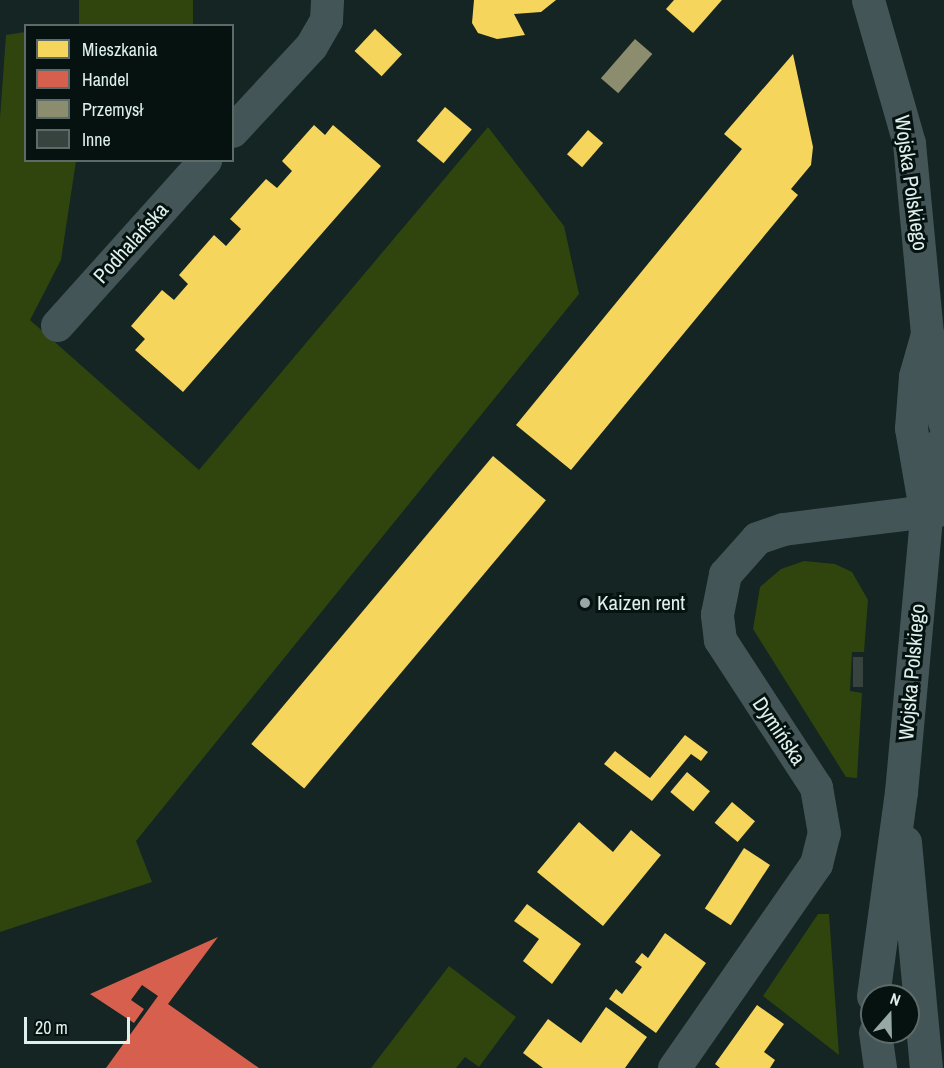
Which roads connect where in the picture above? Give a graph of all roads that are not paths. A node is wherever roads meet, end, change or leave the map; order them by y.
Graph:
1 (327, 0) edge
2 (868, 0) edge
3 (234, 129) edge
4 (203, 162) edge
5 (57, 325) dead end
6 (927, 334) junction
7 (944, 422) edge
8 (944, 439) edge
9 (935, 512) edge
10 (901, 792) junction
11 (875, 984) edge
12 (877, 1044) edge
13 (674, 1068) edge
14 (880, 1068) edge
15 (926, 1068) edge

1 - 3 street
2 - 6 street, Wojska Polskiego
4 - 5 street, Podhalańska
6 - 7 street, Wojska Polskiego
6 - 9 street, Wojska Polskiego
8 - 9 street, Wojska Polskiego
9 - 10 street, Wojska Polskiego
9 - 13 street, Dymińska
10 - 11 street, Wojska Polskiego
10 - 15 street, Wojska Polskiego
12 - 14 street

